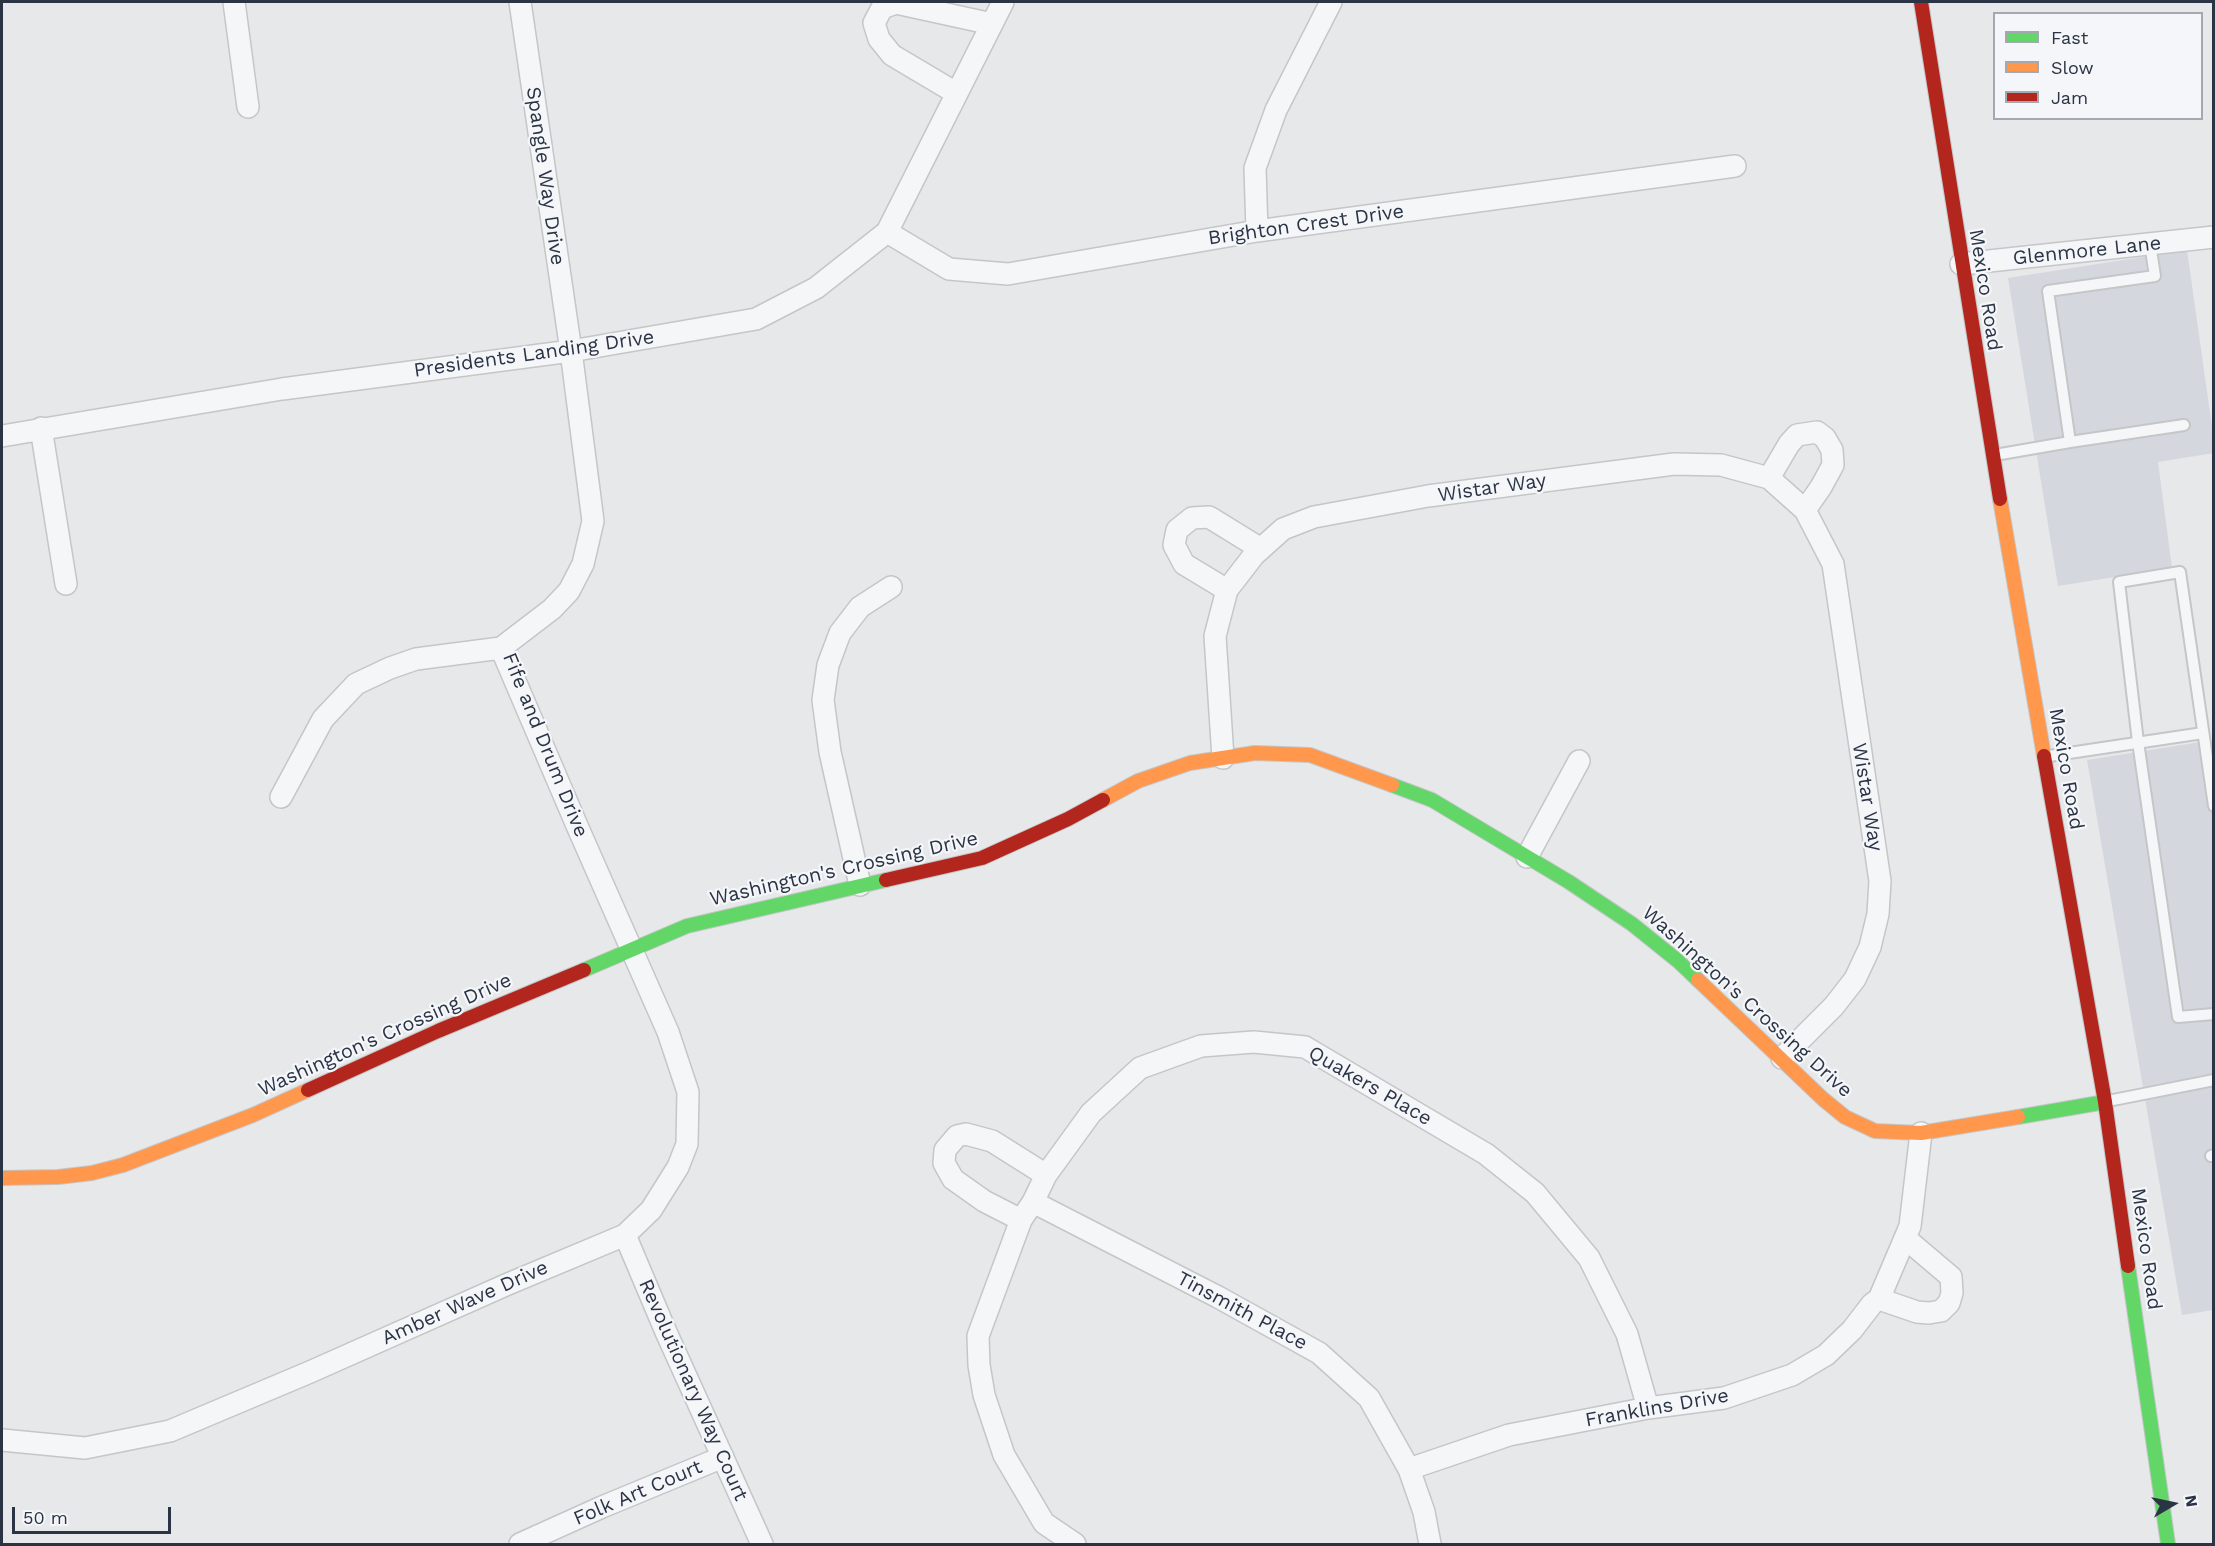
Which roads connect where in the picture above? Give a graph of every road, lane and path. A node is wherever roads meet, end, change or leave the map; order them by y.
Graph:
1 (234, 2) edge
2 (520, 2) edge
3 (1003, 2) edge
4 (1331, 2) edge
5 (1920, 2) edge
6 (992, 24) junction
7 (956, 93) junction
8 (248, 107) dead end
9 (1735, 166) dead end
10 (1257, 231) junction
11 (887, 232) junction
12 (2214, 237) edge
13 (2150, 244) junction
14 (1961, 264) junction
15 (571, 351) junction
16 (2184, 425) dead end
17 (41, 428) junction
18 (2, 436) edge
19 (2070, 442) junction
20 (1992, 455) junction
21 (1769, 478) junction
22 (1805, 510) junction
23 (1261, 549) junction
24 (66, 584) dead end
25 (891, 587) dead end
26 (1227, 590) junction
27 (501, 648) junction
28 (2203, 733) junction
29 (2138, 741) junction
30 (2044, 757) junction
31 (1223, 758) junction
32 (1579, 761) dead end
33 (281, 797) dead end
34 (2214, 807) edge
35 (1527, 857) junction
36 (860, 885) junction
37 (631, 949) junction
38 (2214, 1014) edge
39 (1782, 1058) junction
40 (2214, 1080) edge
41 (2105, 1102) junction
42 (1921, 1133) junction
43 (1046, 1175) junction
44 (2, 1178) edge
45 (1033, 1202) junction
46 (1021, 1220) junction
47 (625, 1235) junction
48 (1905, 1238) junction
49 (1879, 1299) junction
50 (1648, 1408) junction
51 (2, 1440) edge
52 (723, 1457) junction
53 (1409, 1468) junction
54 (520, 1545) edge
55 (762, 1545) edge
56 (1075, 1545) edge
57 (1430, 1545) edge
58 (2169, 1545) edge

1 - 8 street
2 - 15 street, Spangle Way Drive
3 - 6 street, Presidents Landing Drive
4 - 10 street
5 - 14 street, Mexico Road
6 - 7 street, Presidents Landing Drive
6 - 7 street
7 - 11 street, Presidents Landing Drive
9 - 10 street, Brighton Crest Drive
10 - 11 street, Brighton Crest Drive
11 - 15 street, Presidents Landing Drive
12 - 13 street, Glenmore Lane
13 - 14 street, Glenmore Lane
13 - 19 lane
14 - 20 street, Mexico Road
15 - 17 street, Presidents Landing Drive
15 - 27 street, Fife and Drum Drive
16 - 19 lane
17 - 18 street, Presidents Landing Drive
17 - 24 street
19 - 20 lane
20 - 30 street, Mexico Road
21 - 22 street, Wistar Way
21 - 22 street
21 - 23 street, Wistar Way
22 - 39 street, Wistar Way
23 - 26 street, Wistar Way
23 - 26 street
25 - 36 street
26 - 31 street, Wistar Way
27 - 33 street
27 - 37 street, Fife and Drum Drive
28 - 29 lane
28 - 29 lane
28 - 34 lane
29 - 30 lane
29 - 38 lane
30 - 41 street, Mexico Road
31 - 35 street, Washington's Crossing Drive
31 - 36 street, Washington's Crossing Drive
32 - 35 street
35 - 39 street, Washington's Crossing Drive
36 - 37 street, Washington's Crossing Drive
37 - 44 street, Washington's Crossing Drive
37 - 47 street, Amber Wave Drive
39 - 42 street, Washington's Crossing Drive
40 - 41 lane
41 - 42 street, Washington's Crossing Drive
41 - 58 street, Mexico Road
42 - 48 street, Franklins Drive
43 - 45 street, Quakers Place
43 - 46 street
43 - 50 street, Quakers Place
45 - 46 street, Quakers Place
45 - 53 street, Tinsmith Place
46 - 56 street, Quakers Place
47 - 51 street, Amber Wave Drive
47 - 52 street, Revolutionary Way Court
48 - 49 street, Franklins Drive
48 - 49 street
49 - 50 street, Franklins Drive
50 - 53 street, Franklins Drive
52 - 54 street, Folk Art Court
52 - 55 street, Revolutionary Way Court
53 - 57 street, Tinsmith Place

